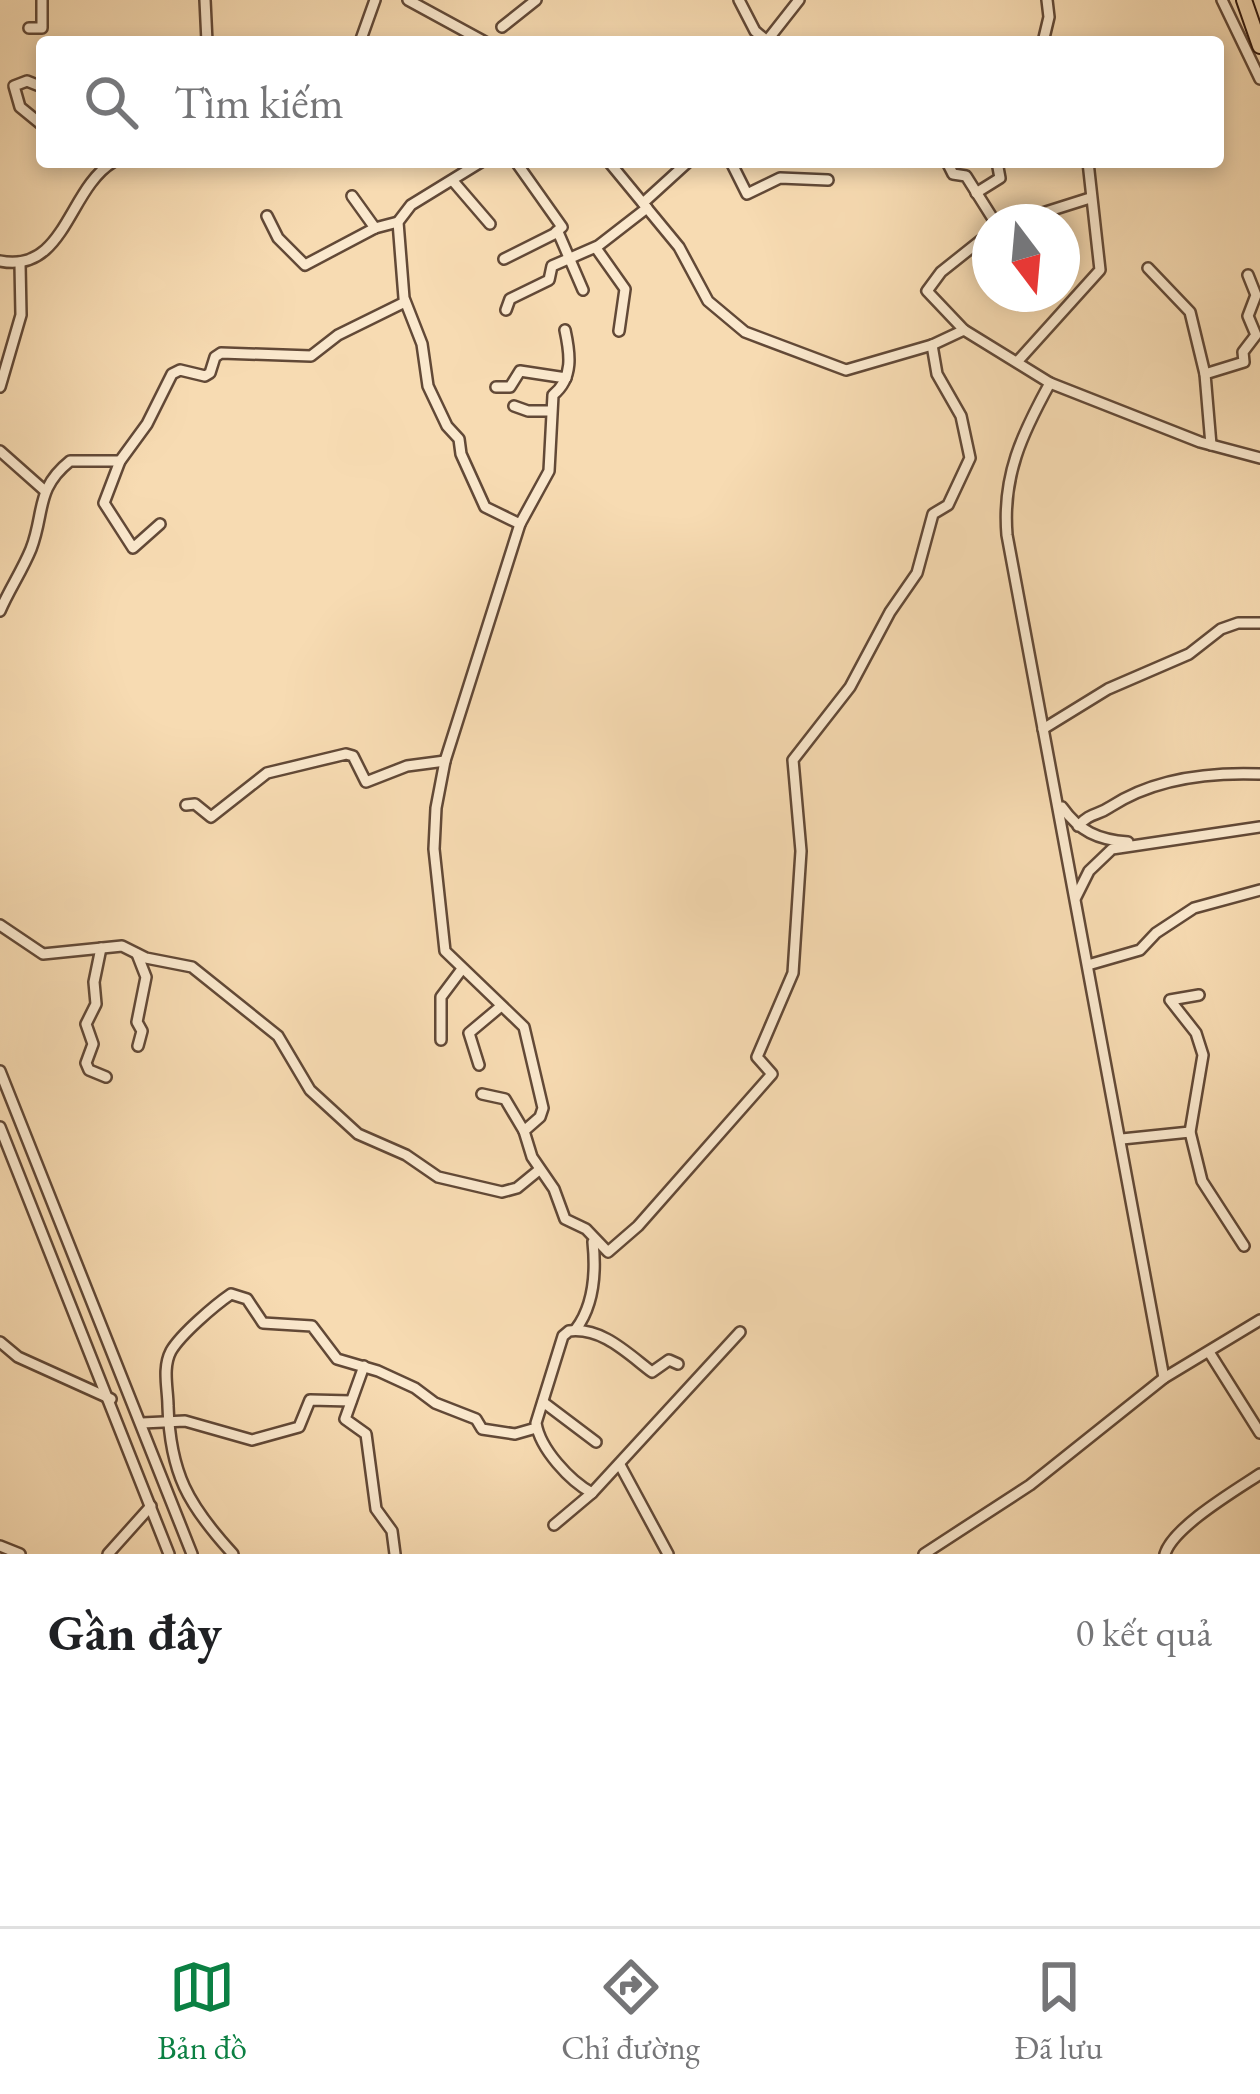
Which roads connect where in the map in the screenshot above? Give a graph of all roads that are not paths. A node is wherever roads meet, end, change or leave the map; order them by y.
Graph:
1 (42, 0) edge
2 (205, 0) edge
3 (375, 0) edge
4 (408, 0) edge
5 (536, 0) edge
6 (739, 0) edge
7 (800, 0) edge
8 (1047, 0) edge
9 (1222, 0) edge
10 (1244, 0) edge
11 (458, 26) junction
12 (502, 27) dead end
13 (28, 28) dead end
14 (207, 36) edge
15 (362, 36) edge
16 (454, 36) edge
17 (475, 36) edge
18 (760, 36) edge
19 (772, 36) edge
20 (1044, 36) edge
21 (1260, 46) edge
22 (1260, 79) edge
23 (36, 85) edge
24 (36, 120) edge
25 (96, 168) edge
26 (472, 168) edge
27 (520, 168) edge
28 (614, 168) edge
29 (682, 168) edge
30 (734, 168) edge
31 (950, 168) edge
32 (998, 168) edge
33 (1088, 168) edge
34 (828, 180) dead end
35 (453, 181) junction
36 (976, 193) junction
37 (352, 196) dead end
38 (1090, 198) junction
39 (983, 204) edge
40 (1071, 204) edge
41 (645, 205) junction
42 (267, 216) dead end
43 (398, 222) junction
44 (490, 224) dead end
45 (375, 228) junction
46 (556, 232) junction
47 (972, 247) edge
48 (596, 248) junction
49 (505, 259) dead end
50 (0, 261) edge
51 (571, 261) junction
52 (20, 264) junction
53 (1148, 268) dead end
54 (1248, 275) dead end
55 (583, 290) dead end
56 (1257, 301) edge
57 (405, 302) junction
58 (506, 310) dead end
59 (565, 330) dead end
60 (964, 330) junction
61 (619, 332) dead end
62 (932, 345) junction
63 (1017, 362) junction
64 (1205, 374) junction
65 (566, 378) junction
66 (1050, 383) junction
67 (0, 387) edge
68 (496, 387) dead end
69 (514, 406) dead end
70 (551, 411) junction
71 (1210, 445) junction
72 (0, 452) edge
73 (1260, 458) edge
74 (120, 461) junction
75 (44, 490) junction
76 (160, 524) dead end
77 (520, 524) junction
78 (0, 611) edge
79 (1260, 623) edge
80 (1043, 729) junction
81 (446, 761) junction
82 (1260, 774) edge
83 (1056, 797) junction
84 (186, 805) dead end
85 (1078, 826) junction
86 (1260, 827) edge
87 (1136, 843) junction
88 (1260, 890) edge
89 (1076, 898) junction
90 (0, 925) edge
91 (101, 948) junction
92 (137, 954) junction
93 (1088, 965) junction
94 (462, 970) junction
95 (1199, 995) dead end
96 (500, 1007) junction
97 (441, 1040) dead end
98 (139, 1046) dead end
99 (479, 1065) dead end
100 (0, 1071) edge
101 (106, 1077) dead end
102 (482, 1094) dead end
103 (0, 1127) edge
104 (524, 1131) junction
105 (1190, 1132) junction
106 (1122, 1139) junction
107 (539, 1170) junction
108 (593, 1240) junction
109 (1244, 1246) dead end
110 (1260, 1320) edge
111 (576, 1329) junction
112 (740, 1332) dead end
113 (0, 1342) edge
114 (1209, 1352) junction
115 (678, 1364) dead end
116 (364, 1366) junction
117 (1164, 1378) junction
118 (111, 1399) junction
119 (351, 1401) junction
120 (543, 1402) junction
121 (167, 1420) junction
122 (142, 1423) junction
123 (536, 1428) junction
124 (1260, 1433) edge
125 (596, 1442) dead end
126 (620, 1465) junction
127 (1260, 1474) edge
128 (592, 1493) junction
129 (151, 1506) junction
130 (554, 1525) dead end
131 (0, 1546) edge
132 (20, 1554) edge
133 (108, 1554) edge
134 (170, 1554) edge
135 (192, 1554) edge
136 (232, 1554) edge
137 (394, 1554) edge
138 (668, 1554) edge
139 (924, 1554) edge
140 (1166, 1554) edge

1 - 13 street
2 - 14 street
3 - 15 street
4 - 11 street
5 - 12 street
6 - 18 street
7 - 19 street
8 - 20 street
9 - 22 street
10 - 21 highway
11 - 16 street
11 - 17 street
23 - 24 street
25 - 52 street
26 - 35 street
27 - 46 street
28 - 41 street
29 - 41 street
30 - 34 street
31 - 36 street
32 - 36 street
33 - 38 street
35 - 43 street
35 - 44 street
36 - 39 street
37 - 45 street
38 - 40 street
38 - 63 street
41 - 48 street
41 - 62 street
42 - 45 street
43 - 45 street
43 - 57 street
46 - 49 street
46 - 51 street
47 - 60 street
48 - 51 street
48 - 61 street
50 - 52 street
51 - 55 street
51 - 58 street
52 - 67 street
53 - 64 street
54 - 56 street
56 - 64 street
57 - 74 street
57 - 77 street
59 - 65 street
60 - 62 street
60 - 63 street
62 - 108 street
63 - 66 street
64 - 71 street
65 - 68 street
65 - 70 street
66 - 71 street
66 - 80 street
69 - 70 street
70 - 77 street
71 - 73 street
72 - 75 street
74 - 75 street
74 - 76 street
75 - 78 street
77 - 81 street
79 - 80 street
80 - 83 street
81 - 84 street
81 - 94 street
82 - 85 street
83 - 85 street
83 - 89 street
85 - 87 street
86 - 87 street
87 - 89 street
88 - 93 street
89 - 93 street
90 - 91 street
91 - 92 street
91 - 101 street
92 - 98 street
92 - 107 street
93 - 106 street
94 - 96 street
94 - 97 street
95 - 105 street
96 - 99 street
96 - 104 street
100 - 122 street
102 - 104 street
103 - 118 street
104 - 107 street
105 - 106 street
105 - 109 street
106 - 117 street
107 - 108 street
108 - 111 street
110 - 114 street
111 - 115 street
111 - 120 street
112 - 126 street
113 - 118 street
114 - 117 street
114 - 124 street
116 - 119 street
116 - 121 street
116 - 123 street
117 - 139 street
118 - 129 street
119 - 121 street
119 - 137 street
120 - 123 street
120 - 125 street
121 - 122 street
121 - 136 street
122 - 135 street
123 - 128 street
126 - 128 street
126 - 138 street
127 - 140 street
128 - 130 street
129 - 133 street
129 - 134 street
131 - 132 street

